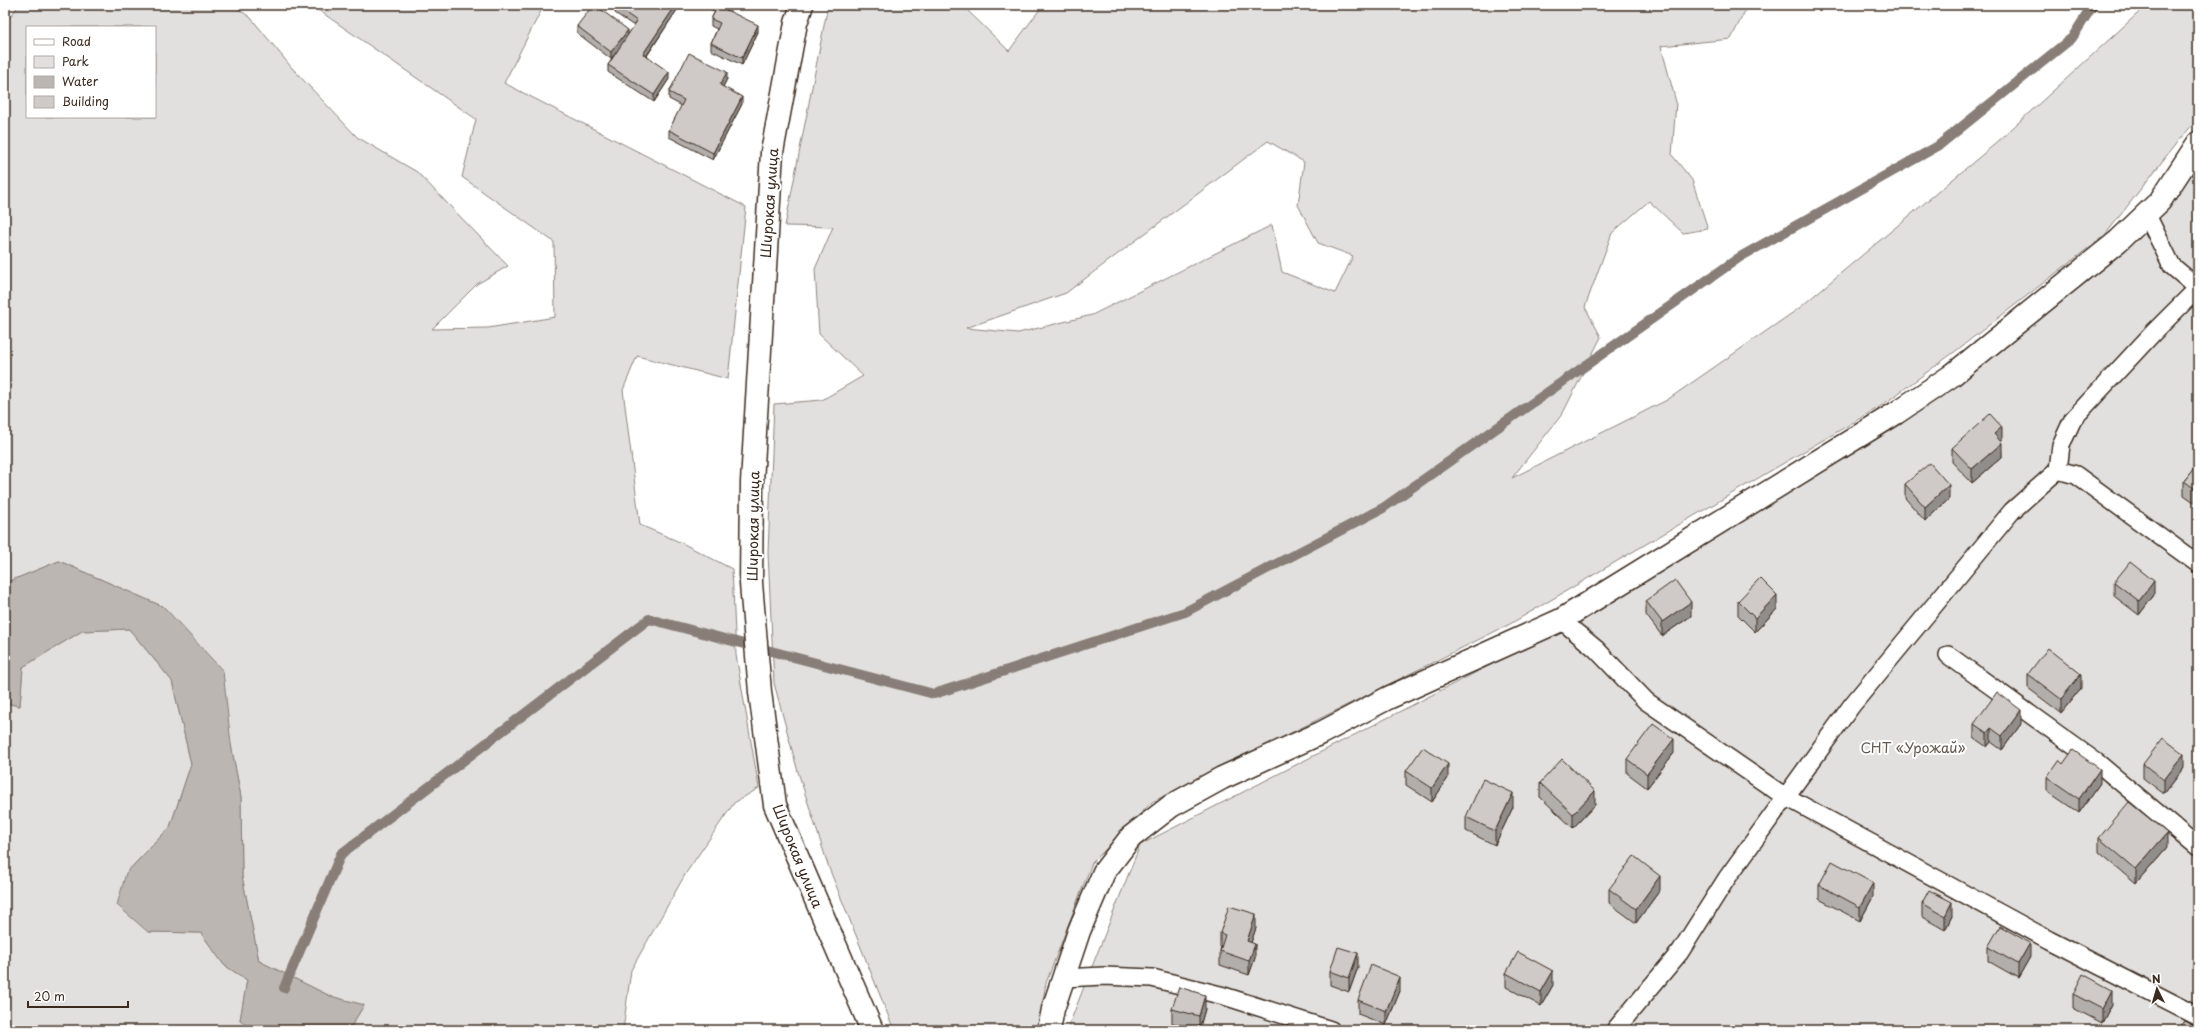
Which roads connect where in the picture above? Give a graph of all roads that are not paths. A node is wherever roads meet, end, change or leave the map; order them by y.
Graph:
1 (802, 5) edge
2 (2198, 142) edge
3 (2146, 213) junction
4 (2198, 288) edge
5 (2058, 470) junction
6 (2198, 564) edge
7 (1561, 620) junction
8 (1948, 655) dead end
9 (1786, 797) junction
10 (2198, 847) edge
11 (1063, 978) junction
12 (2198, 1016) edge
13 (872, 1030) edge
14 (1049, 1030) edge
15 (1331, 1030) edge
16 (1615, 1030) edge

1 - 13 street, Широкая улица
2 - 3 street
3 - 4 lane
3 - 7 street
4 - 5 lane
5 - 6 lane
5 - 9 lane
7 - 9 lane
7 - 11 street
8 - 10 lane
9 - 12 lane
9 - 16 lane
11 - 14 street
11 - 15 lane

